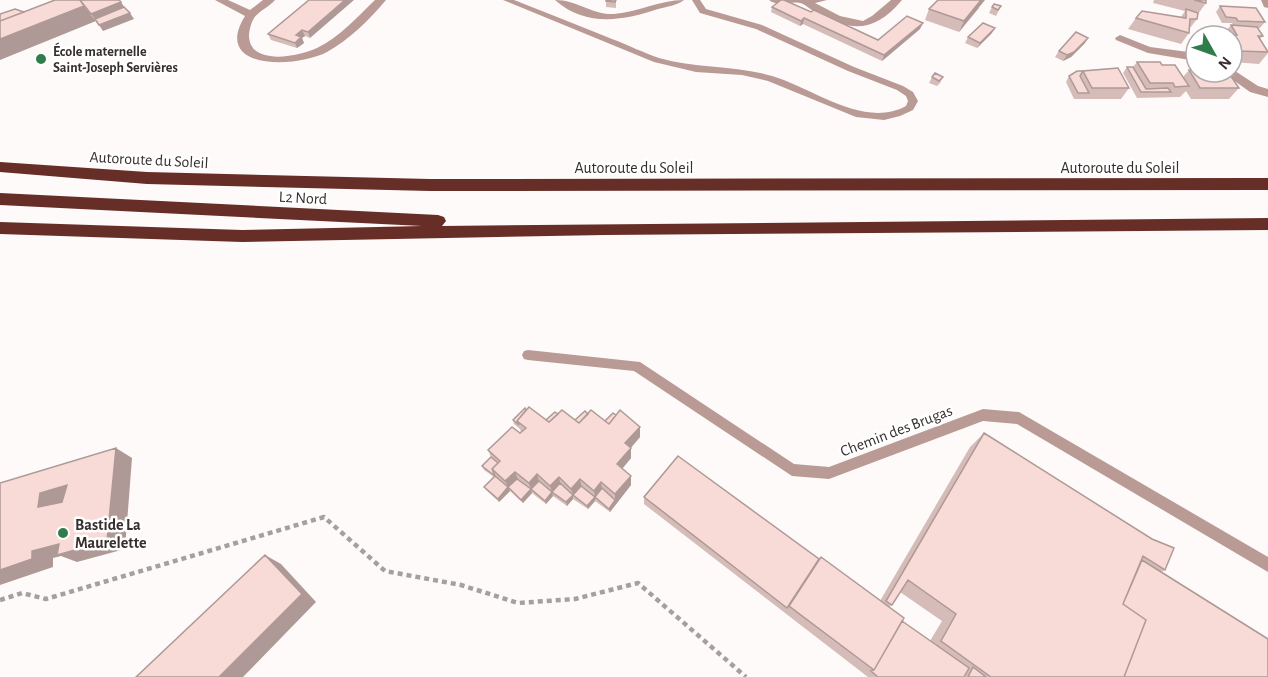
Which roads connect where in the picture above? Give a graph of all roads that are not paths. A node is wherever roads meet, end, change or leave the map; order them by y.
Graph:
1 (220, 0) edge
2 (270, 0) edge
3 (381, 0) edge
4 (507, 0) edge
5 (560, 0) edge
6 (679, 0) edge
7 (696, 0) edge
8 (774, 0) edge
9 (822, 0) edge
10 (897, 0) edge
11 (1266, 0) edge
12 (807, 2) junction
13 (1268, 5) edge
14 (251, 15) junction
15 (1120, 38) dead end
16 (1184, 55) edge
17 (1244, 82) edge
18 (1268, 93) edge
19 (0, 167) edge
20 (1268, 184) edge
21 (0, 199) edge
22 (1268, 224) edge
23 (0, 228) edge
24 (605, 229) junction
25 (528, 355) dead end
26 (1268, 565) edge

1 - 14 street
2 - 14 street
3 - 14 street
4 - 7 lane
5 - 6 street
8 - 12 street
9 - 12 street
10 - 12 street
11 - 13 street
15 - 16 street
17 - 18 street
19 - 20 highway, Autoroute du Soleil
21 - 24 highway, L2 Nord
22 - 24 highway
23 - 24 highway
25 - 26 lane, Chemin des Brugas

